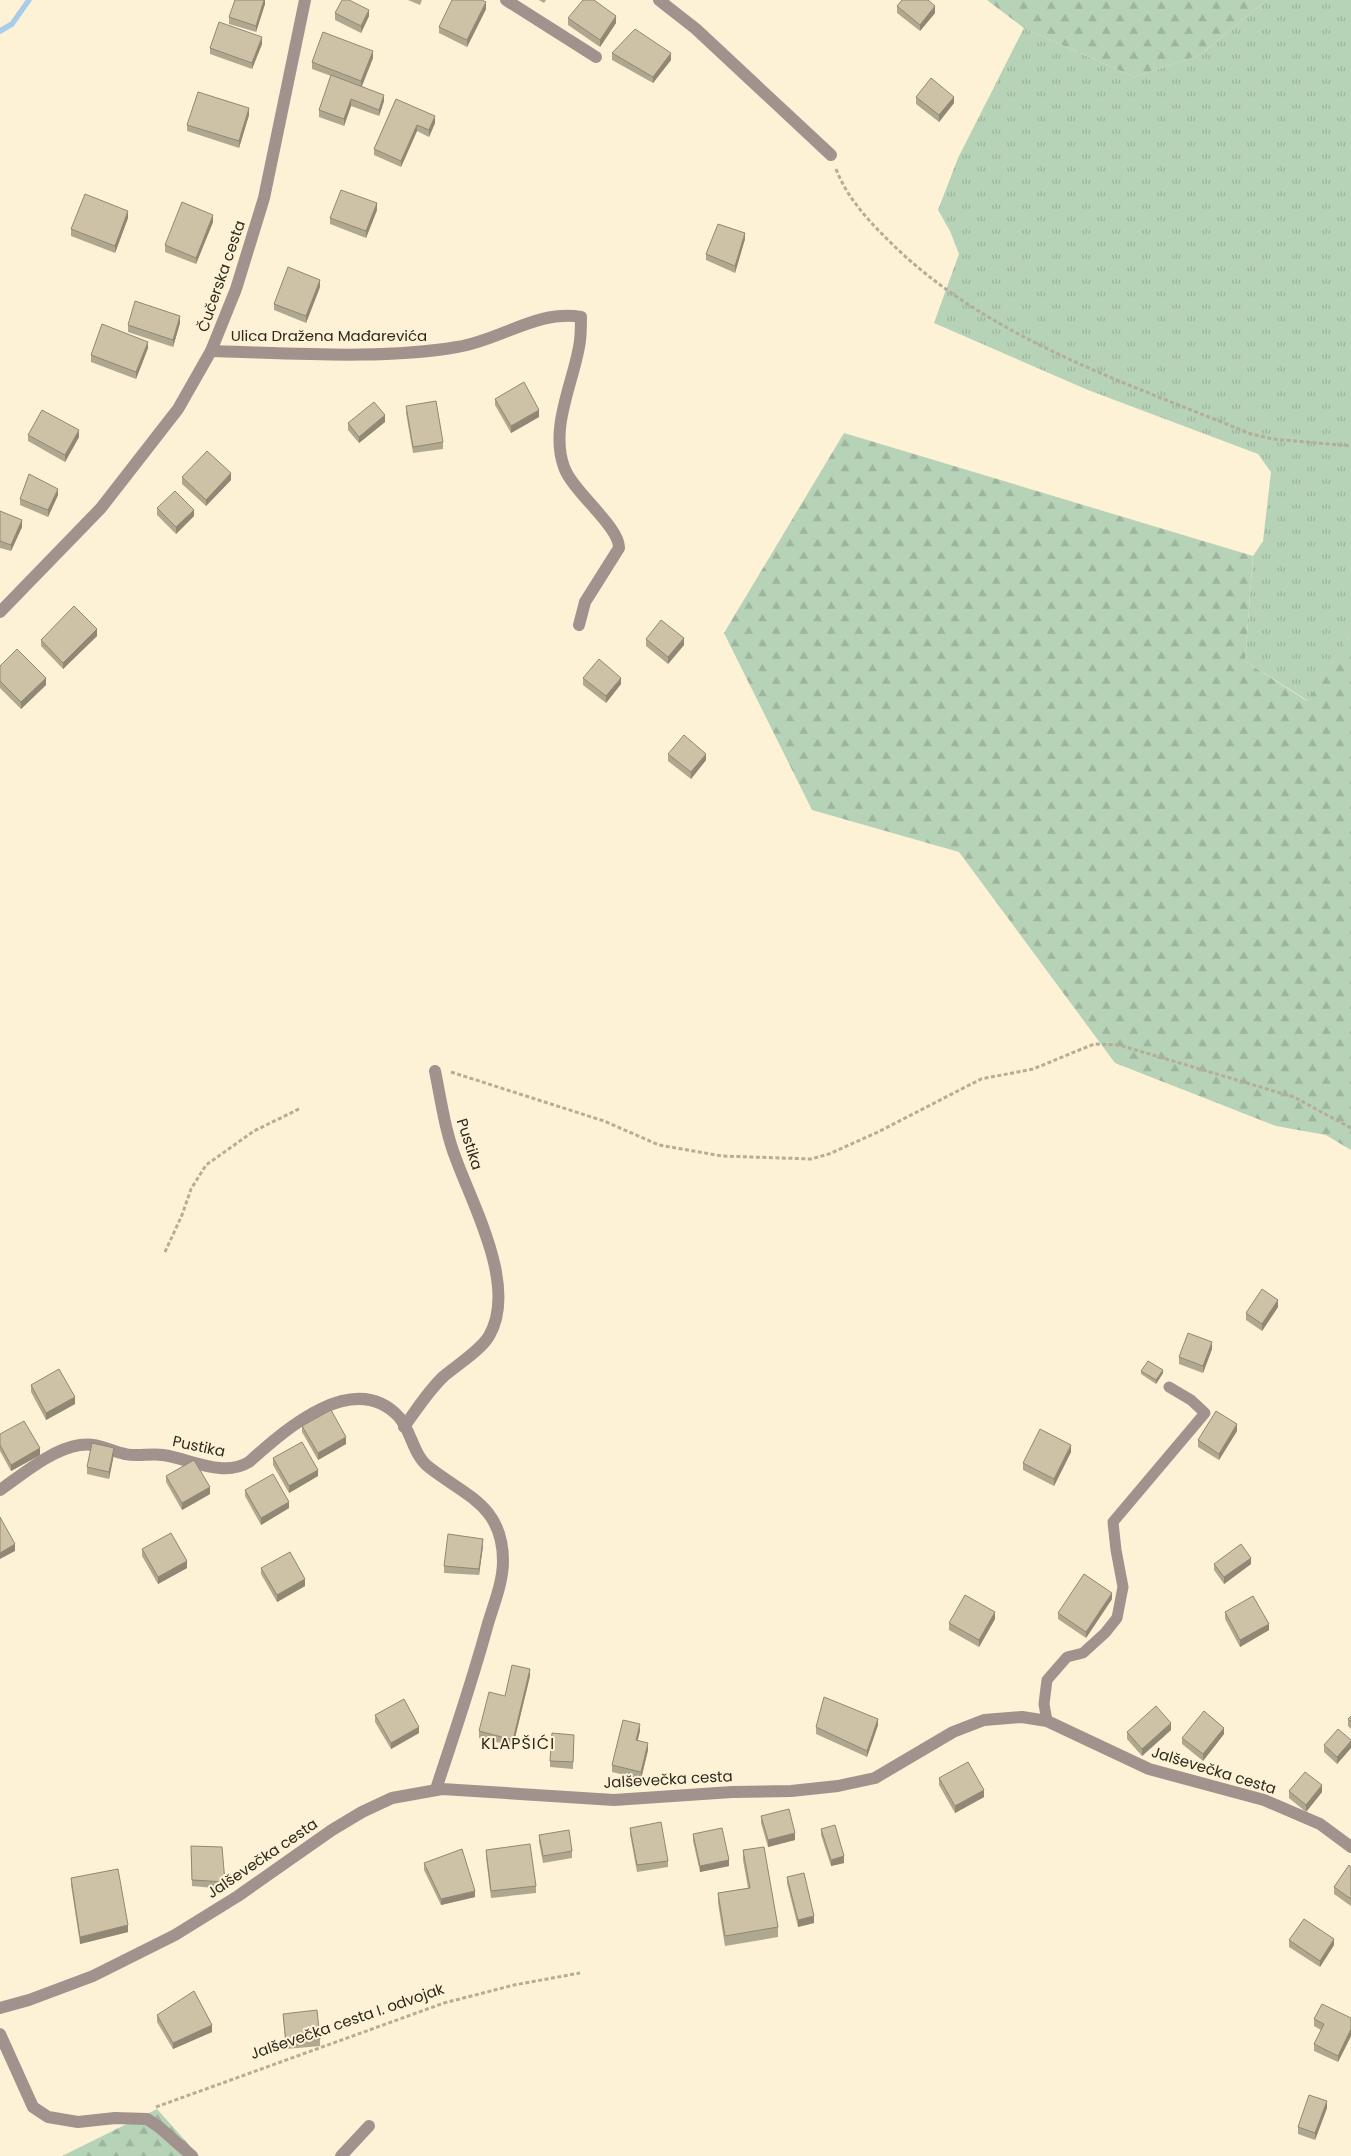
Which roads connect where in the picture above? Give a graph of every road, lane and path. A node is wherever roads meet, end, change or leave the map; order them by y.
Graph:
1 (305, 0) edge
2 (506, 0) edge
3 (659, 0) edge
4 (596, 57) dead end
5 (830, 155) joint
6 (211, 351) junction
7 (1351, 446) edge
8 (0, 612) edge
9 (579, 626) dead end
10 (435, 1071) joint
11 (301, 1108) dead end
12 (1351, 1128) edge
13 (165, 1252) dead end
14 (1169, 1387) dead end
15 (404, 1426) junction
16 (0, 1490) edge
17 (1048, 1721) junction
18 (436, 1790) junction
19 (1351, 1847) edge
20 (580, 1973) dead end
21 (0, 2008) edge
22 (0, 2034) edge
23 (130, 2118) junction
24 (369, 2126) dead end
25 (192, 2156) edge
26 (341, 2156) edge

1 - 6 street, Čučerska cesta
2 - 4 street
3 - 5 street
5 - 7 path
6 - 8 street, Čučerska cesta
6 - 9 street, Ulica Dražena Mađarevića
10 - 12 path
10 - 15 street, Pustika
11 - 13 path
14 - 17 lane
15 - 16 street, Pustika
15 - 18 street, Pustika
17 - 18 street, Jalševečka cesta
17 - 19 street, Jalševečka cesta
18 - 21 street, Jalševečka cesta
20 - 23 path, Jalševečka cesta I. odvojak
22 - 23 street
23 - 25 street
24 - 26 street

